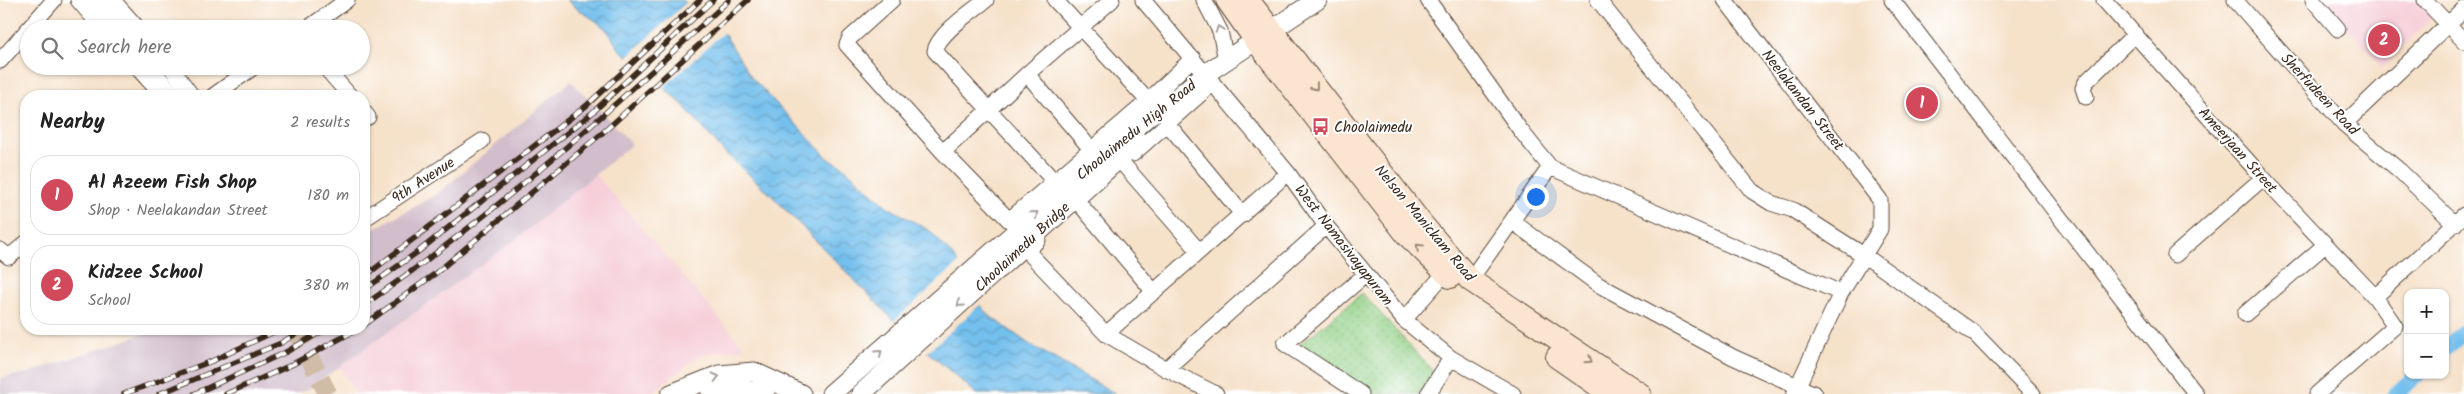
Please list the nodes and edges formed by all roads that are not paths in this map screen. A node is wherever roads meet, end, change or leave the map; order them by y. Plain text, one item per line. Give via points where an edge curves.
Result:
1 (54, 0) edge
2 (78, 0) edge
3 (90, 0) edge
4 (110, 0) edge
5 (121, 0) edge
6 (347, 0) edge
7 (892, 0) edge
8 (986, 0) edge
9 (1055, 0) edge
10 (1112, 0) edge
11 (1143, 0) edge
12 (1204, 0) edge
13 (1227, 0) edge
14 (1317, 0) edge
15 (1428, 0) edge
16 (1598, 0) edge
17 (1725, 0) edge
18 (1892, 0) edge
19 (2104, 0) edge
20 (2235, 0) edge
21 (2313, 0) edge
22 (2425, 0) edge
23 (1250, 1) edge
24 (2464, 9) edge
25 (36, 20) edge
26 (95, 20) edge
27 (107, 20) edge
28 (128, 20) edge
29 (136, 20) edge
30 (319, 20) edge
31 (2448, 25) junction
32 (1081, 27) junction
33 (2338, 29) dead end
34 (2135, 34) junction
35 (1264, 36) junction
36 (20, 38) edge
37 (2464, 41) edge
38 (1193, 58) junction
39 (1226, 60) junction
40 (0, 61) edge
41 (1027, 74) junction
42 (144, 75) edge
43 (154, 75) edge
44 (169, 75) edge
45 (177, 75) edge
46 (242, 75) edge
47 (332, 75) edge
48 (1209, 78) junction
49 (158, 90) edge
50 (167, 90) edge
51 (180, 90) edge
52 (188, 90) edge
53 (221, 90) edge
54 (345, 90) edge
55 (2086, 97) dead end
56 (1148, 101) junction
57 (989, 110) junction
58 (1167, 123) junction
59 (2344, 124) junction
60 (482, 141) dead end
61 (1090, 148) junction
62 (944, 152) junction
63 (1123, 164) junction
64 (1550, 167) junction
65 (1288, 173) junction
66 (2263, 178) junction
67 (1054, 181) junction
68 (1078, 202) junction
69 (370, 215) edge
70 (1243, 215) junction
71 (2459, 220) edge
72 (1513, 222) junction
73 (1326, 226) junction
74 (2325, 244) junction
75 (20, 248) edge
76 (0, 250) edge
77 (1199, 251) junction
78 (1004, 253) junction
79 (2175, 255) dead end
80 (1864, 256) junction
81 (1445, 273) junction
82 (1365, 276) junction
83 (1470, 280) junction
84 (1154, 292) junction
85 (1842, 293) junction
86 (2375, 297) junction
87 (2245, 314) dead end
88 (1404, 320) junction
89 (1106, 334) junction
90 (1451, 358) junction
91 (1166, 369) junction
92 (1795, 389) edge
93 (837, 390) edge
94 (1508, 392) edge
95 (671, 394) edge
96 (711, 394) edge
97 (765, 394) edge
98 (801, 394) edge
99 (861, 394) edge
100 (1216, 394) edge
101 (1361, 394) edge
102 (1428, 394) edge
103 (1610, 394) edge
104 (1640, 394) edge
105 (1815, 394) edge
106 (2033, 394) edge
107 (2196, 394) edge
108 (2317, 394) edge

1 - 25 street
2 - 26 street
3 - 27 street
4 - 28 street
5 - 29 street
6 - 30 street
7 - 62 street via 850,38 847,45
8 - 57 street via 936,44 935,51
9 - 32 street
10 - 32 street
11 - 38 street, West Namasivayapuram
39 -> 12 street via 1220,31
13 - 35 main road
14 - 35 street, Choolaimedu High Road
15 - 64 street
16 - 80 street via 1752,191 1771,203 1793,210
17 - 80 street, Neelakandan Street via 1880,200 1880,229
18 - 107 street
19 - 34 street, Ameerjaan Street
20 - 59 street, Sherfudeen Road
21 - 33 street
22 - 31 street
23 - 35 main road
24 - 31 street
31 - 37 street
31 - 59 street
32 - 41 street
32 - 56 street
34 - 55 street via 2086,82 2083,88
34 - 66 street, Ameerjaan Street
35 - 39 street, Choolaimedu High Road
81 -> 35 main road, Nelson Manickam Road via 1407,235
35 -> 83 main road, Nelson Manickam Road
36 - 40 street
38 - 48 street, West Namasivayapuram
38 - 56 street
39 - 48 street, Choolaimedu High Road
41 - 57 street
41 - 61 street
42 - 49 street
43 - 50 street
44 - 51 street
45 - 52 street
46 - 53 street
47 - 54 street
48 - 58 street
48 - 65 street, West Namasivayapuram
48 - 78 street, Choolaimedu High Road via 1148,116
56 - 61 street
57 - 62 street
57 - 67 street
58 - 63 street
58 - 70 street
59 - 71 street, Sherfudeen Road
60 - 69 street, 9th Avenue
61 - 67 street
62 - 67 street via 1009,220
63 - 68 street
63 - 77 street
64 - 72 street
64 - 85 street
65 - 70 street
65 - 73 street, West Namasivayapuram
66 - 74 street, Ameerjaan Street
66 - 79 street
68 - 84 street
68 - 89 street via 1026,251
70 - 77 street
71 - 86 street
72 - 83 street
72 - 92 street via 1600,285
73 - 82 street, West Namasivayapuram
73 - 91 street
74 - 86 street, Ameerjaan Street
74 - 87 street
75 - 76 street via 8,257
77 - 84 street
93 -> 78 street, Choolaimedu Bridge
78 -> 99 street, Choolaimedu Bridge
80 - 85 street
80 - 106 street via 1974,332
81 - 88 street
81 - 103 main road, Nelson Manickam Road via 1462,289
82 - 88 street, West Namasivayapuram
82 - 101 street via 1285,344
83 -> 104 main road, Nelson Manickam Road
84 - 89 street
85 - 92 street
86 - 108 street, Ameerjaan Street via 2395,326
88 - 90 street, West Namasivayapuram
89 - 91 street
90 - 94 street, West Namasivayapuram
90 - 102 street
91 - 100 street
92 - 105 street
95 -> 98 street via 719,375 754,372
96 - 97 street via 734,388

